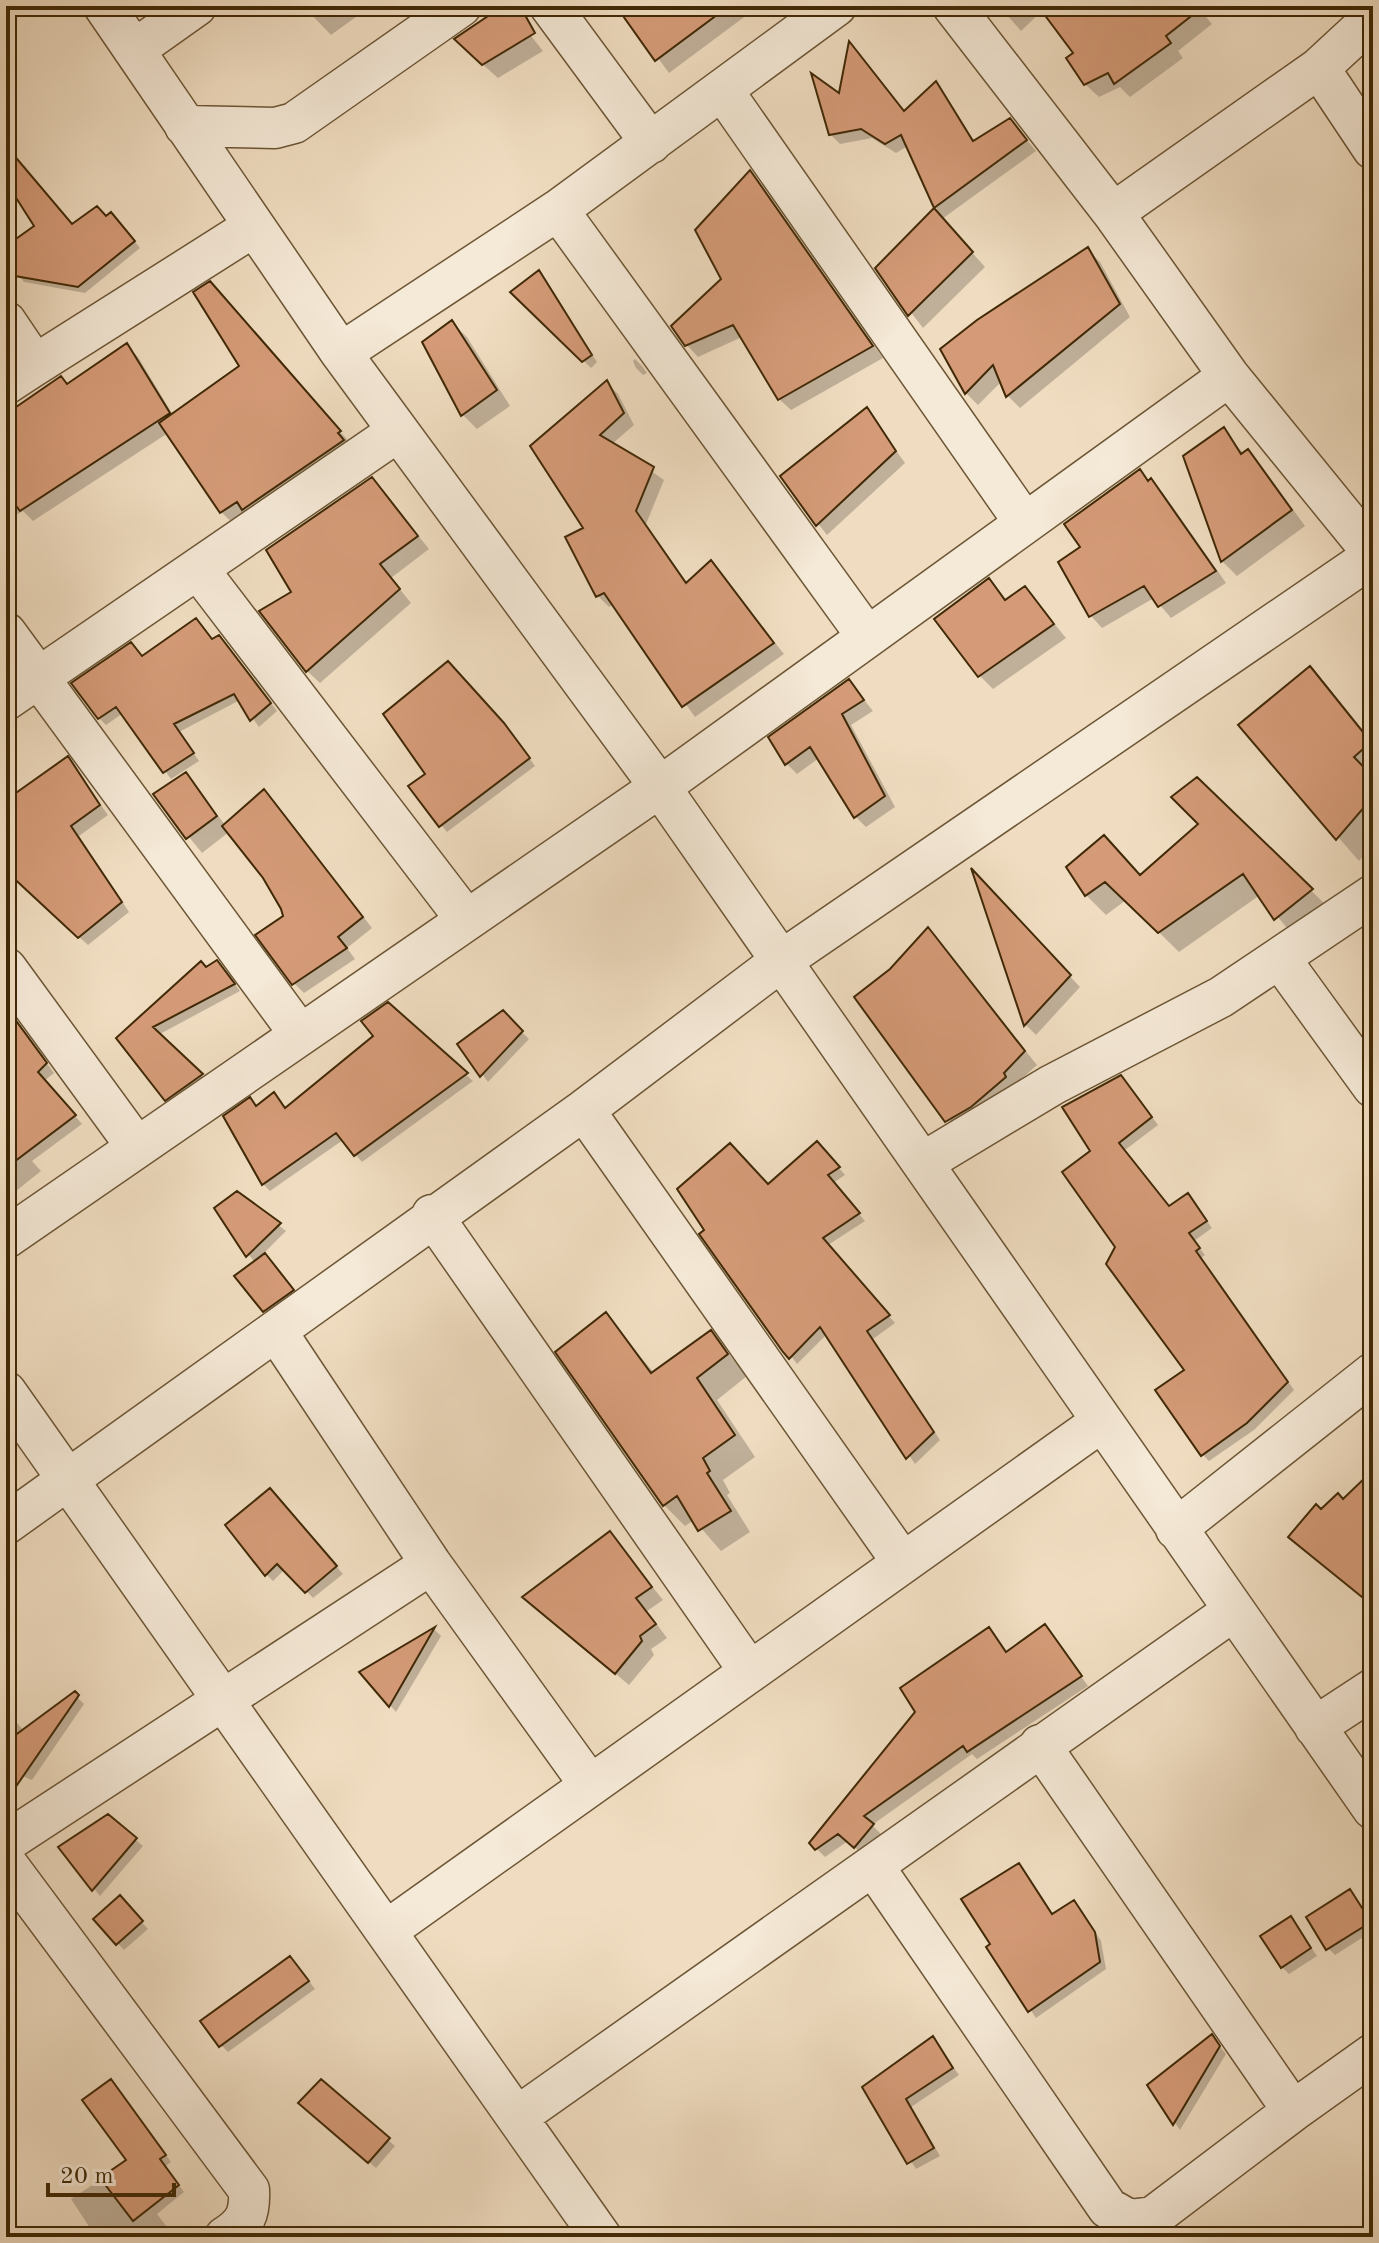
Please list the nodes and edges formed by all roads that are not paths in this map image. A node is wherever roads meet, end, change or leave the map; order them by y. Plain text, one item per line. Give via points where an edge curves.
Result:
1 (104, 6) edge
2 (196, 6) edge
3 (461, 6) edge
4 (550, 6) edge
5 (836, 6) edge
6 (953, 6) edge
7 (1373, 18) edge
8 (134, 50) junction
9 (1319, 68) junction
10 (723, 91) junction
11 (185, 126) junction
12 (651, 143) junction
13 (1373, 149) edge
14 (558, 210) junction
15 (1113, 213) junction
16 (253, 227) junction
17 (6, 322) edge
18 (341, 353) junction
19 (21, 374) edge
20 (1229, 376) junction
21 (397, 432) junction
22 (1024, 522) junction
23 (1373, 554) edge
24 (198, 569) junction
25 (6, 633) edge
26 (866, 635) junction
27 (21, 688) edge
28 (660, 787) junction
29 (1373, 895) edge
30 (465, 918) junction
31 (1281, 960) junction
32 (781, 961) junction
33 (6, 968) edge
34 (299, 1033) junction
35 (1373, 1087) edge
36 (584, 1110) junction
37 (136, 1146) junction
38 (924, 1162) junction
39 (432, 1215) junction
40 (6, 1238) edge
41 (276, 1331) junction
42 (1373, 1373) edge
43 (6, 1392) edge
44 (1101, 1422) junction
45 (70, 1480) junction
46 (6, 1524) edge
47 (1176, 1529) junction
48 (903, 1563) junction
49 (431, 1564) junction
50 (1233, 1611) junction
51 (750, 1672) junction
52 (1373, 1689) edge
53 (225, 1699) junction
54 (1315, 1727) junction
55 (1040, 1745) junction
56 (590, 1785) junction
57 (1373, 1809) edge
58 (6, 1842) edge
59 (6, 1863) edge
60 (874, 1867) junction
61 (386, 1931) junction
62 (1373, 2054) edge
63 (1293, 2111) junction
64 (517, 2117) junction
65 (225, 2237) edge
66 (601, 2237) edge

1 - 8 street
2 - 8 street
3 - 11 street via 294,123 275,128
4 - 12 street
5 - 10 street
6 - 15 street
7 - 9 street
8 - 11 street
9 - 13 street
9 - 15 street
10 - 12 street
10 - 22 street
11 - 16 street
12 - 14 street
14 - 18 street
14 - 26 street
15 - 20 street
16 - 18 street
16 - 19 street
17 - 19 street
18 - 21 street
20 - 22 street
20 - 23 street
21 - 24 street
21 - 28 street
22 - 26 street
23 - 32 street
24 - 27 street
24 - 30 street
25 - 27 street
26 - 28 street
27 - 34 street
28 - 30 street
28 - 32 street
29 - 31 street
30 - 34 street
31 - 35 street
31 - 38 street
32 - 36 street
32 - 38 street
33 - 37 street
34 - 37 street
36 - 39 street
36 - 48 street
37 - 40 street
38 - 44 street
39 - 41 street
39 - 51 street
41 - 45 street
41 - 49 street
42 - 47 street
43 - 45 street
44 - 47 street
44 - 48 street
45 - 46 street
45 - 53 street
47 - 50 street
48 - 51 street
49 - 53 street
49 - 56 street
50 - 54 street
50 - 55 street
51 - 56 street
52 - 54 street
53 - 58 street
53 - 61 street
54 - 57 street
55 - 60 street
55 - 63 street
56 - 61 street
59 - 65 street via 249,2190 250,2212
60 - 63 street via 1108,2208 1129,2220 1153,2217
60 - 64 street
61 - 64 street
62 - 63 street
64 - 66 street

